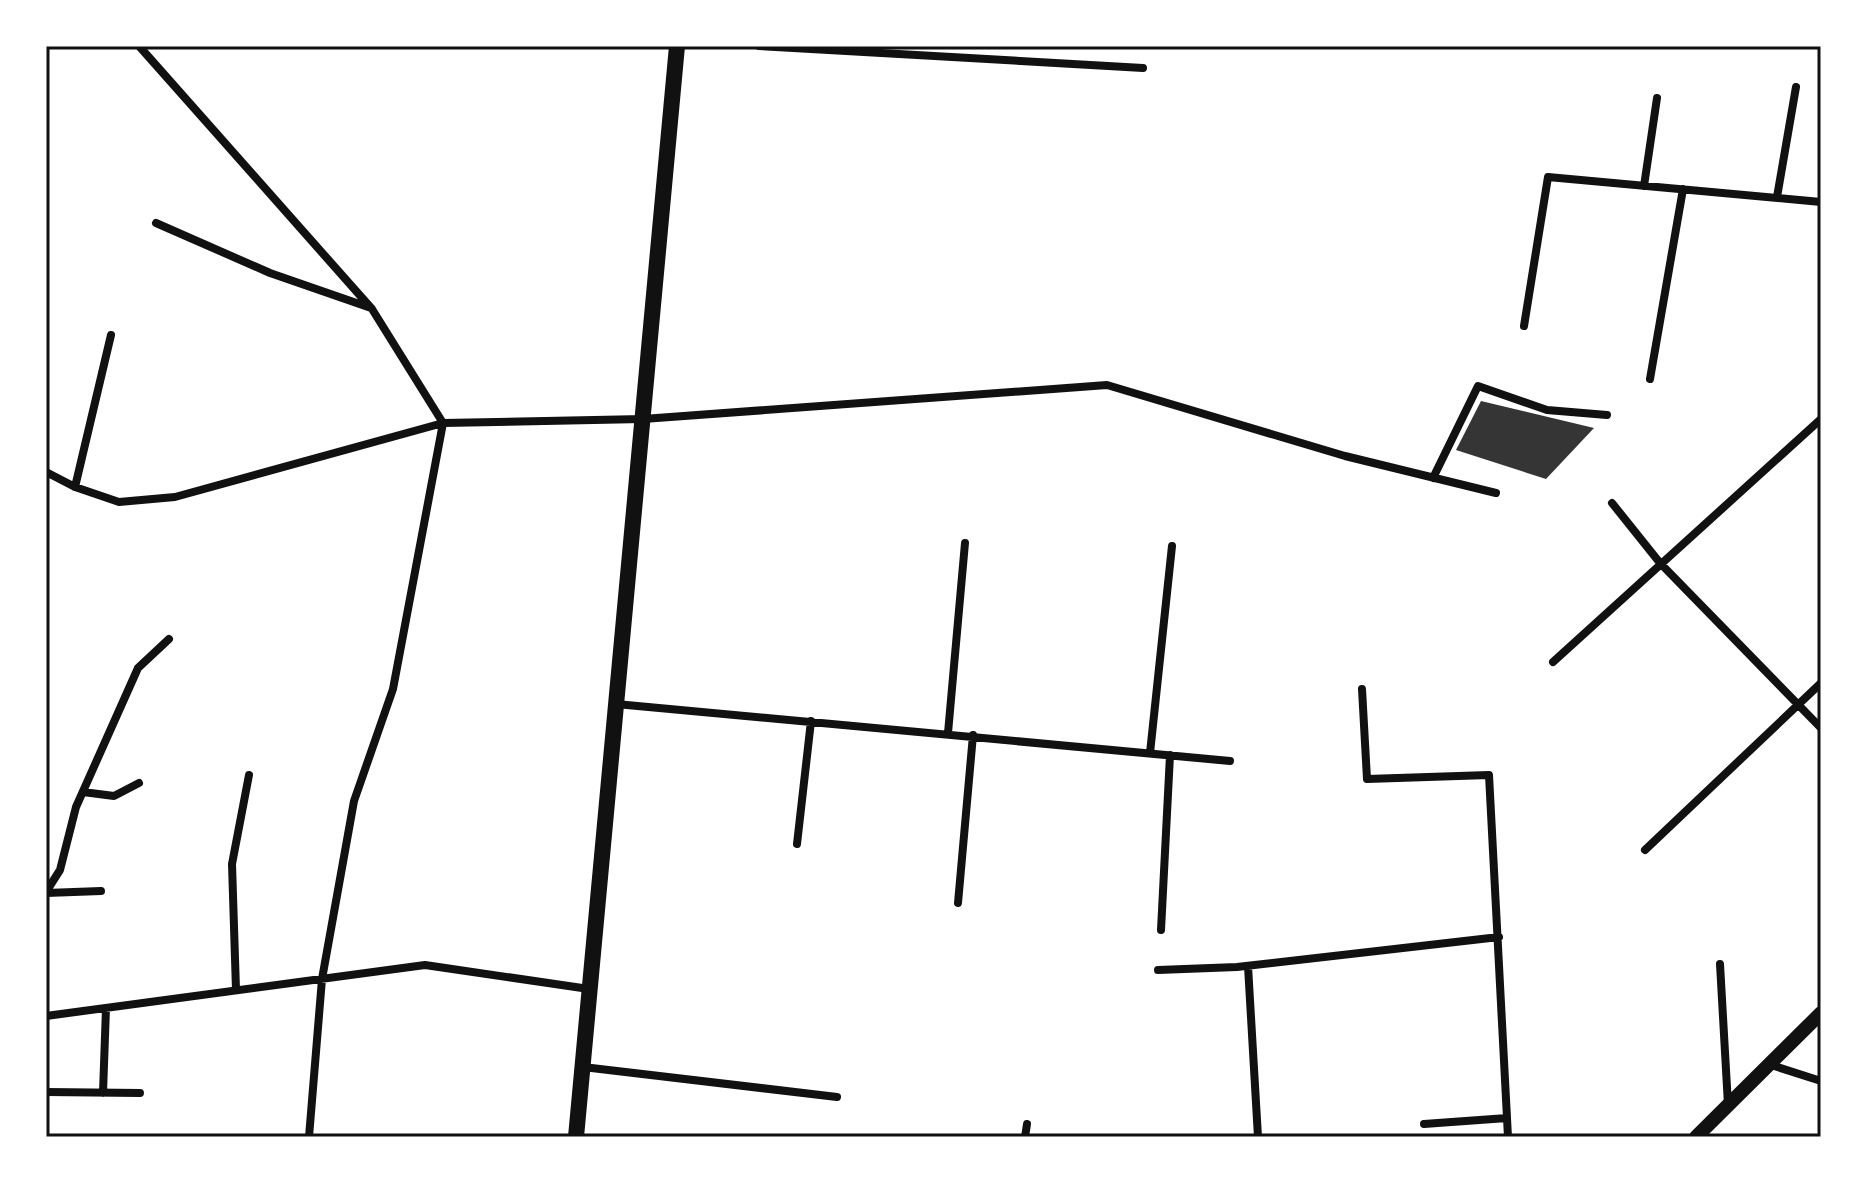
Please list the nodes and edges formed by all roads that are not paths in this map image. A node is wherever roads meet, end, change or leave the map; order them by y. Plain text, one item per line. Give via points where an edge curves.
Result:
1 (139, 46) edge
2 (677, 46) edge
3 (759, 46) edge
4 (1143, 68) dead end
5 (1796, 87) dead end
6 (1657, 98) dead end
7 (1644, 186) junction
8 (1683, 189) junction
9 (1777, 197) junction
10 (1821, 202) edge
11 (156, 223) dead end
12 (372, 309) junction
13 (1524, 326) dead end
14 (111, 335) dead end
15 (1650, 379) dead end
16 (1607, 415) dead end
17 (643, 419) junction
18 (1821, 419) edge
19 (443, 423) junction
20 (46, 472) edge
21 (1433, 478) junction
22 (75, 487) junction
23 (1496, 493) dead end
24 (1612, 503) dead end
25 (965, 543) dead end
26 (1172, 546) dead end
27 (1660, 562) junction
28 (169, 639) dead end
29 (1553, 662) dead end
30 (1821, 683) edge
31 (1362, 689) dead end
32 (616, 704) junction
33 (1798, 704) junction
34 (811, 721) junction
35 (1821, 728) edge
36 (948, 733) junction
37 (973, 735) junction
38 (1150, 753) junction
39 (1170, 755) junction
40 (1230, 761) dead end
41 (249, 775) dead end
42 (139, 783) dead end
43 (83, 792) junction
44 (797, 844) dead end
45 (1645, 850) dead end
46 (101, 891) dead end
47 (46, 892) edge
48 (958, 903) dead end
49 (1161, 930) dead end
50 (1499, 937) junction
51 (1720, 964) dead end
52 (1248, 966) junction
53 (1158, 970) dead end
54 (322, 979) junction
55 (589, 989) junction
56 (236, 990) junction
57 (106, 1008) junction
58 (1821, 1013) edge
59 (46, 1016) edge
60 (1768, 1064) junction
61 (583, 1067) junction
62 (1821, 1081) edge
63 (46, 1092) edge
64 (103, 1093) junction
65 (140, 1093) dead end
66 (837, 1097) dead end
67 (1728, 1105) junction
68 (1507, 1118) junction
69 (1027, 1124) dead end
70 (1424, 1124) dead end
71 (309, 1137) edge
72 (576, 1137) edge
73 (1025, 1137) edge
74 (1258, 1137) edge
75 (1508, 1137) edge
76 (1696, 1137) edge

1 - 12 street
2 - 17 main road
3 - 4 street
5 - 9 street
6 - 7 street
7 - 8 street
7 - 13 street via 1548,177
8 - 9 street
8 - 15 street
9 - 10 street
11 - 12 street via 270,273
12 - 19 street
14 - 22 street
16 - 21 street via 1547,410 1478,386
17 - 19 street
17 - 21 street via 1107,385
17 - 32 main road
18 - 27 street
19 - 22 street via 175,497 119,502
19 - 54 street via 393,689 354,801
20 - 22 street
21 - 23 street
24 - 27 street
25 - 36 street
26 - 38 street
27 - 29 street
27 - 33 street
28 - 43 street via 138,668
30 - 33 street
31 - 50 street via 1367,779 1489,775
32 - 34 street
32 - 55 main road
33 - 35 street
33 - 45 street
34 - 36 street
34 - 44 street
36 - 37 street
37 - 38 street
37 - 48 street
38 - 39 street
39 - 40 street
39 - 49 street
41 - 56 street via 232,864
42 - 43 street via 114,796
43 - 47 street via 60,870
46 - 47 street
50 - 52 street
50 - 68 street
51 - 67 street
52 - 53 street
52 - 74 street
54 - 55 street via 425,965
54 - 56 street
54 - 71 street
55 - 61 main road
56 - 57 street
57 - 59 street
57 - 64 street
58 - 60 street
60 - 62 street
60 - 67 street
61 - 66 street
61 - 72 main road
63 - 64 street
64 - 65 street
67 - 76 street
68 - 70 street
68 - 75 street
69 - 73 street

